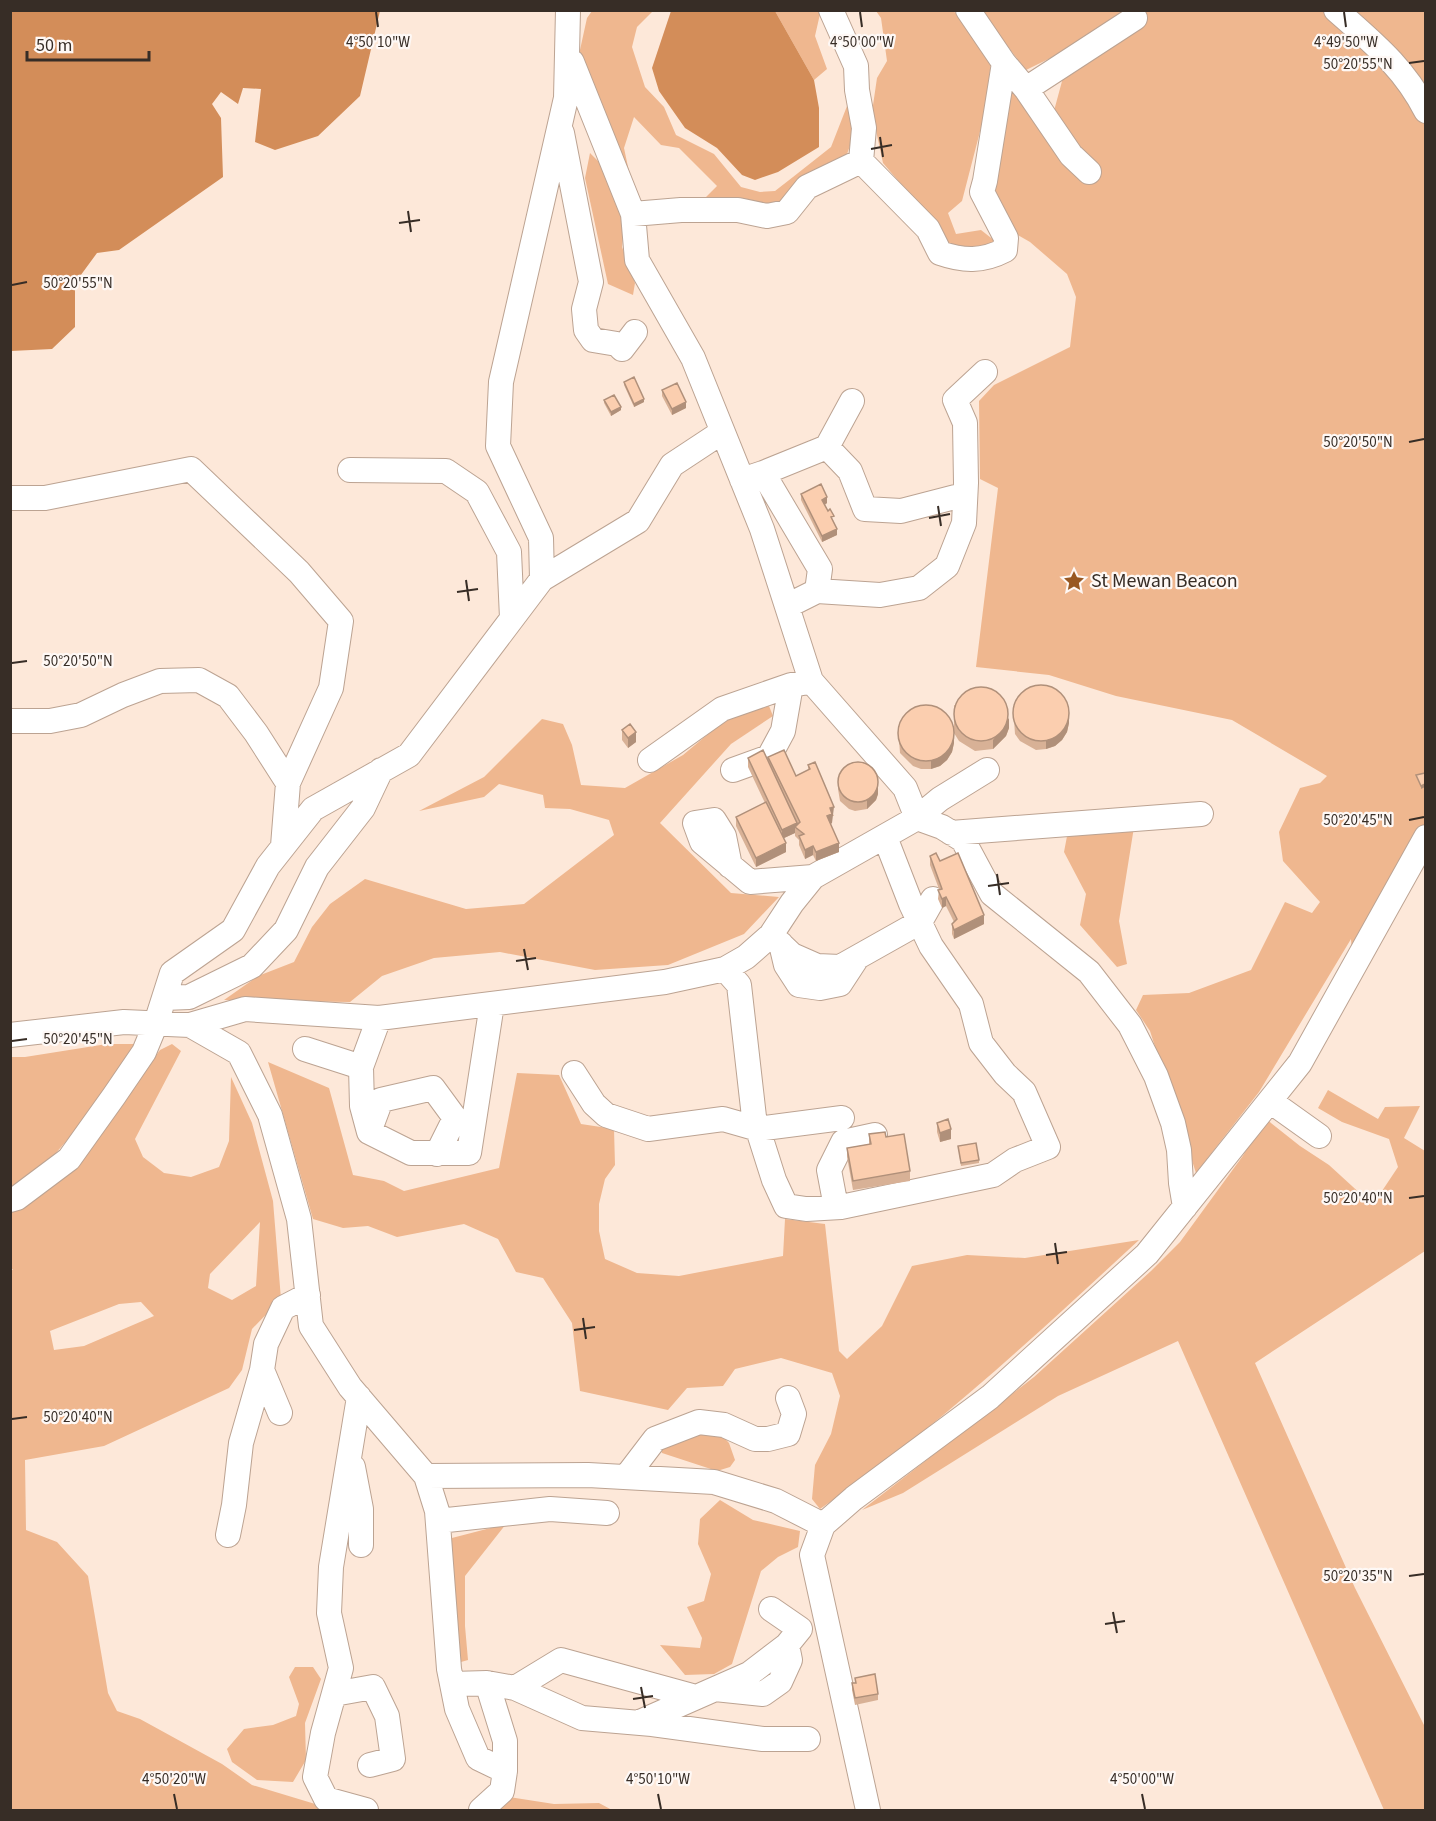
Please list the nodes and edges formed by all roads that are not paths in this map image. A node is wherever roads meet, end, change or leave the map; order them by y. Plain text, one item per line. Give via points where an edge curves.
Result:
1 (568, 10) edge
2 (831, 10) edge
3 (968, 10) edge
4 (1336, 10) edge
5 (1135, 18) dead end
6 (567, 51) junction
7 (1004, 63) junction
8 (1026, 89) junction
9 (1425, 111) edge
10 (560, 125) junction
11 (861, 161) junction
12 (1089, 171) dead end
13 (633, 214) junction
14 (635, 332) dead end
15 (985, 372) dead end
16 (852, 401) dead end
17 (722, 432) junction
18 (827, 447) junction
19 (350, 470) dead end
20 (753, 477) junction
21 (10, 498) edge
22 (966, 499) junction
23 (542, 579) junction
24 (817, 591) junction
25 (787, 606) junction
26 (512, 618) junction
27 (801, 683) junction
28 (10, 721) edge
29 (650, 760) dead end
30 (733, 770) dead end
31 (987, 770) dead end
32 (381, 771) junction
33 (288, 783) junction
34 (1202, 813) dead end
35 (917, 818) junction
36 (951, 833) junction
37 (885, 837) junction
38 (1425, 837) edge
39 (283, 846) junction
40 (730, 866) dead end
41 (813, 877) junction
42 (933, 899) dead end
43 (920, 922) junction
44 (776, 939) junction
45 (725, 969) junction
46 (164, 998) junction
47 (492, 1004) junction
48 (380, 1018) junction
49 (156, 1023) junction
50 (190, 1025) junction
51 (10, 1035) edge
52 (305, 1049) dead end
53 (361, 1067) junction
54 (574, 1073) dead end
55 (1270, 1101) junction
56 (842, 1118) dead end
57 (758, 1129) junction
58 (369, 1132) junction
59 (875, 1135) edge
60 (1319, 1136) dead end
61 (437, 1154) junction
62 (10, 1200) edge
63 (836, 1207) junction
64 (1185, 1207) junction
65 (308, 1295) junction
66 (262, 1370) junction
67 (359, 1397) junction
68 (788, 1398) dead end
69 (280, 1413) dead end
70 (350, 1453) junction
71 (426, 1476) junction
72 (626, 1477) junction
73 (607, 1513) dead end
74 (438, 1521) junction
75 (823, 1525) junction
76 (228, 1535) dead end
77 (361, 1545) dead end
78 (771, 1609) dead end
79 (487, 1683) junction
80 (452, 1684) junction
81 (515, 1688) junction
82 (705, 1693) junction
83 (334, 1694) junction
84 (637, 1723) junction
85 (808, 1739) dead end
86 (370, 1765) dead end
87 (505, 1771) junction
88 (366, 1810) edge
89 (481, 1810) edge
90 (868, 1810) edge

1 - 6 street
2 - 11 street via 856,66 864,128
3 - 7 street
4 - 9 street via 1386,54 1415,89
5 - 8 street
6 - 10 street via 566,98
6 - 13 street
7 - 8 street
7 - 11 street via 982,192 1006,238 1005,250 980,260 940,253 928,229
8 - 12 street via 1071,155
10 - 14 street via 591,282 584,309 586,330 593,340 617,344 622,349
10 - 23 street via 501,382 498,446 541,538
11 - 13 street via 807,187 787,212 766,216 738,210
13 - 17 street via 637,260 693,358
15 - 22 street via 955,400 964,423
16 - 18 street
17 - 20 street
17 - 23 street via 672,465 638,520
18 - 20 street
18 - 22 street via 850,471 865,509 901,511 955,497
19 - 26 street via 446,471 477,492 509,552
20 - 24 street via 820,569
20 - 25 street via 765,574
21 - 33 street via 45,498 191,469 299,572 341,621 332,688
22 - 24 street via 964,523 947,566 919,588 880,595
23 - 26 street
24 - 25 street
25 - 27 street
26 - 32 street via 409,755
27 - 29 street via 722,710
27 - 30 street via 769,757
27 - 35 street via 905,788
28 - 33 street via 50,721 81,715 160,681 199,680 228,696
31 - 35 street
32 - 39 street via 313,809
32 - 46 street via 363,808 317,867 286,930 259,959 189,997
33 - 39 street
34 - 36 street
35 - 36 street
35 - 37 street
36 - 64 street via 963,840 992,894 1089,972 1130,1025 1156,1076 1173,1123
37 - 41 street
37 - 43 street
38 - 55 street via 1300,1063
39 - 46 street via 233,930 172,973
40 - 41 street via 750,882
41 - 44 street via 792,903
42 - 43 street
43 - 44 street via 840,967 817,966 792,955
43 - 63 street via 931,946 971,1004 981,1042 1024,1092 1047,1147 1015,1160 993,1175
44 - 45 street
45 - 47 street
45 - 57 street via 740,985
46 - 49 street
47 - 48 street
47 - 61 street via 469,1153
48 - 50 street via 245,1009
48 - 53 street
49 - 50 street
49 - 51 street via 124,1022
49 - 62 street via 144,1052 69,1159
50 - 65 street via 239,1053 270,1115 299,1220
52 - 53 street
53 - 58 street via 362,1106
54 - 57 street via 606,1115 648,1129 723,1119
55 - 60 street
55 - 64 street
56 - 57 street
57 - 63 street via 786,1206
58 - 61 street via 411,1154
58 - 61 street via 381,1100 433,1088 454,1118
59 - 63 street via 843,1142 829,1170
64 - 75 street via 1147,1254 990,1397
65 - 66 street via 283,1308 266,1344
65 - 67 street via 311,1326
66 - 69 street
66 - 76 street via 241,1443
67 - 70 street
67 - 71 street
68 - 72 street via 794,1414 788,1434 755,1439 724,1425 699,1422 655,1439
70 - 77 street via 361,1509
70 - 83 street via 331,1567 329,1612 341,1668
71 - 72 street
71 - 74 street
72 - 75 street via 714,1482 776,1501
73 - 74 street via 550,1509
74 - 80 street
75 - 90 street via 812,1555
78 - 82 street via 800,1629 787,1646 749,1674
79 - 80 street
79 - 81 street
79 - 87 street via 505,1741
80 - 87 street via 457,1709 478,1758
81 - 82 street via 561,1660
81 - 84 street via 582,1718
82 - 84 street
83 - 86 street via 373,1687 387,1716 393,1759
83 - 88 street via 315,1777 326,1799
84 - 85 street via 763,1739
87 - 89 street via 502,1791

